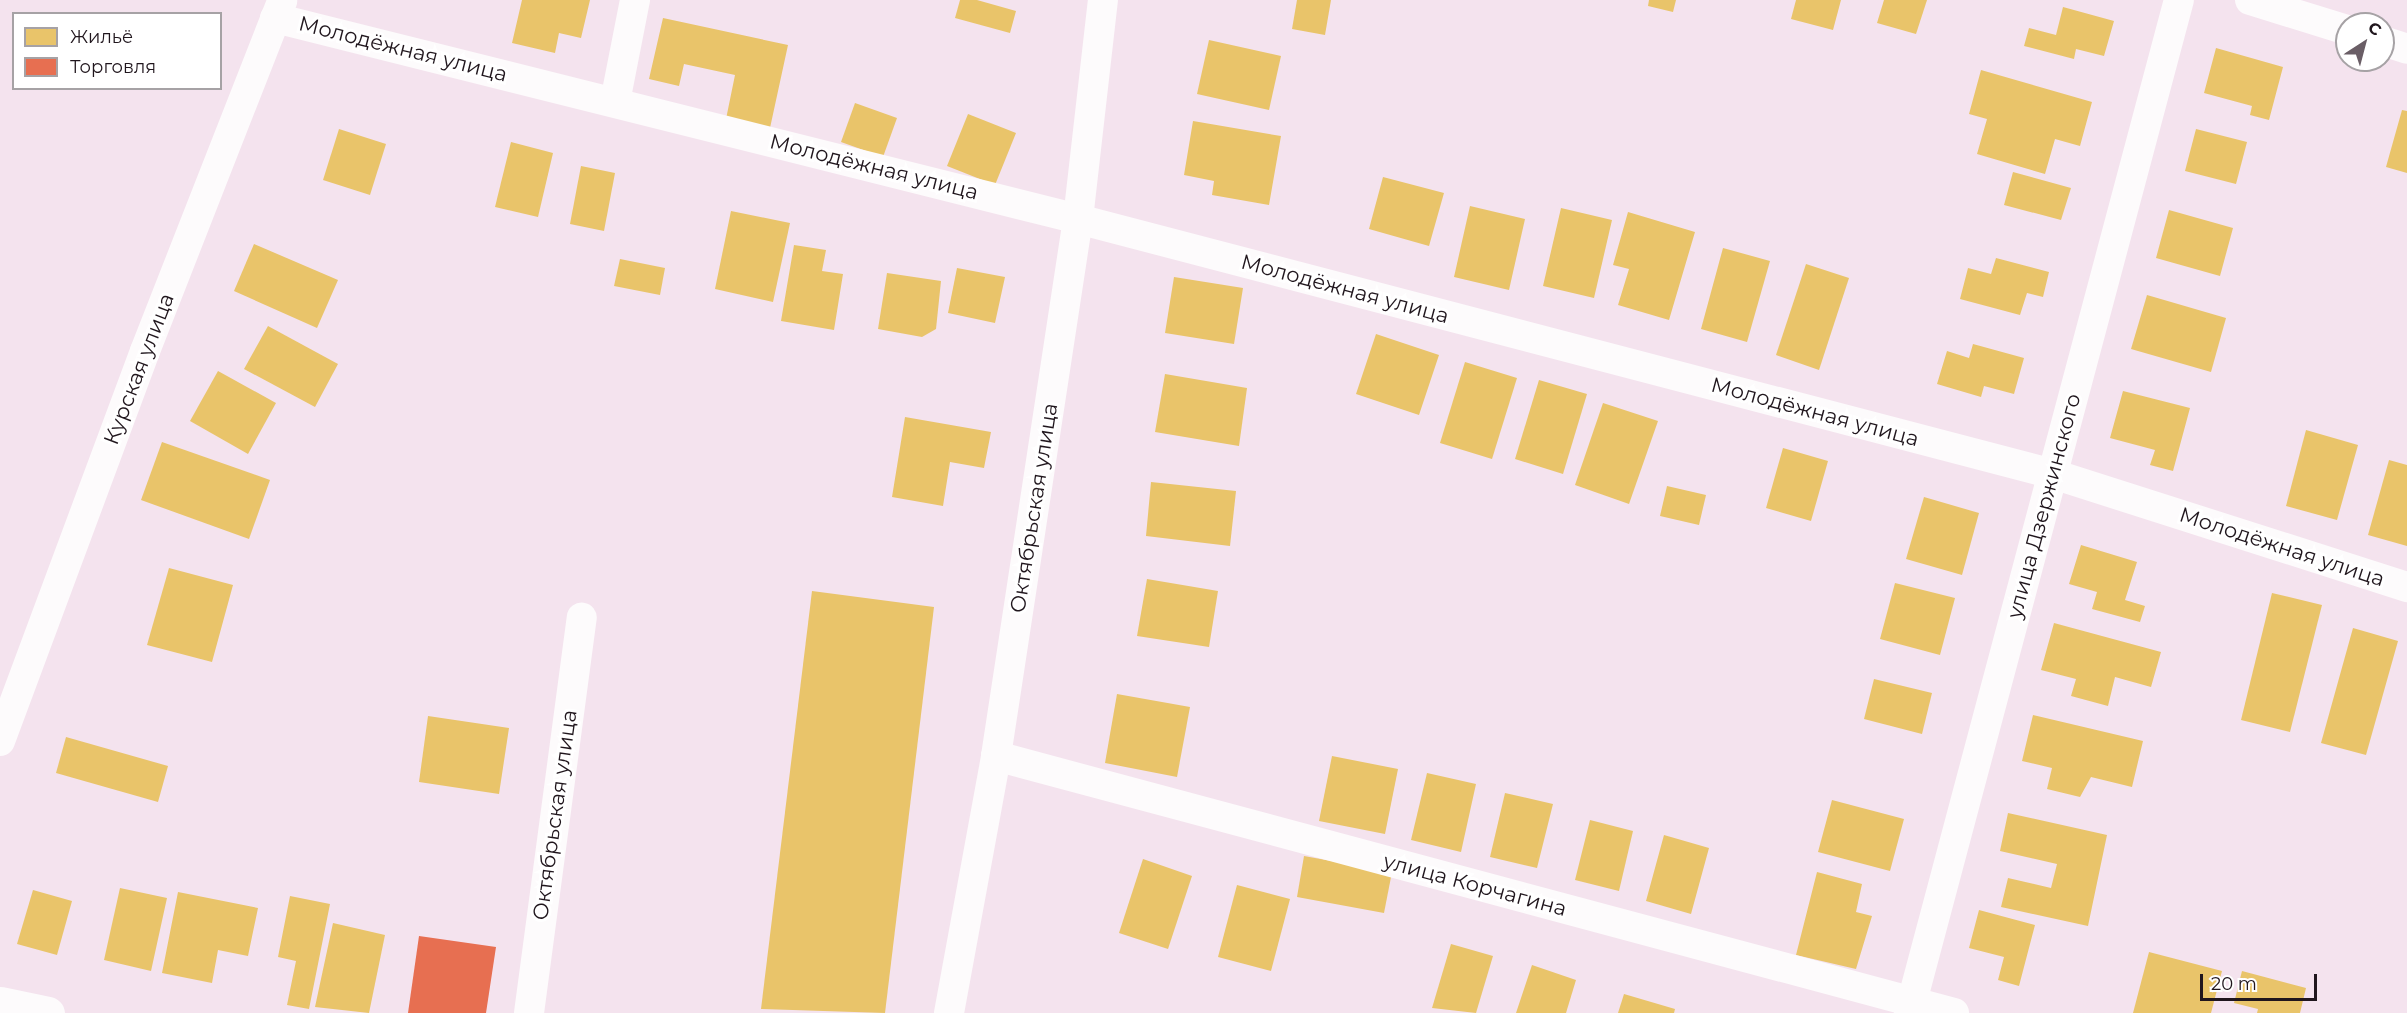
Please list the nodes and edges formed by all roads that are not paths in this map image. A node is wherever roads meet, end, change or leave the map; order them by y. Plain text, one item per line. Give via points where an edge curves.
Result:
1 (635, 0) edge
2 (1103, 0) edge
3 (2179, 0) edge
4 (2250, 0) edge
5 (279, 9) edge
6 (2335, 26) edge
7 (615, 102) junction
8 (1078, 219) junction
9 (2053, 474) junction
10 (2407, 587) edge
11 (582, 618) dead end
12 (0, 741) edge
13 (996, 756) junction
14 (0, 1003) edge
15 (1911, 1007) edge
16 (48, 1013) edge
17 (529, 1013) edge
18 (950, 1013) edge
19 (1954, 1013) edge

1 - 7 street
2 - 8 street, Октябрьская улица
3 - 9 street, улица Дзержинского
4 - 6 street
5 - 7 street, Молодёжная улица
5 - 12 street, Курская улица via 145,351
7 - 8 street, Молодёжная улица
8 - 9 street, Молодёжная улица
8 - 13 street, Октябрьская улица
9 - 10 street, Молодёжная улица
9 - 15 street, улица Дзержинского
11 - 17 street, Октябрьская улица
13 - 15 street, улица Корчагина
13 - 18 street, Октябрьская улица
14 - 16 street
15 - 19 street, улица Корчагина

